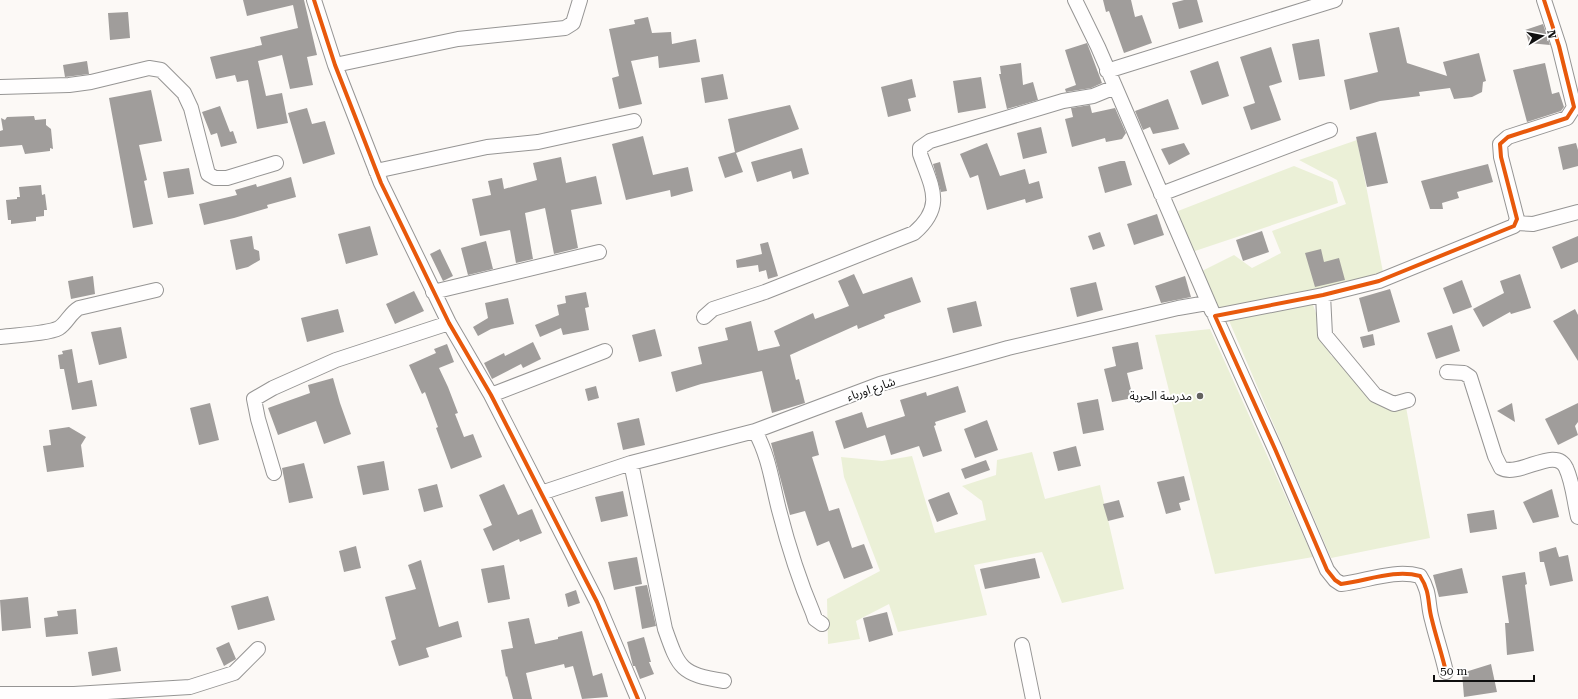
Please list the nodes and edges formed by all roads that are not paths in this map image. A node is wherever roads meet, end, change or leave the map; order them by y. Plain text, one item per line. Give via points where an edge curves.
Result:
1 (314, 0) edge
2 (580, 0) edge
3 (1075, 0) edge
4 (1335, 0) edge
5 (1544, 0) edge
6 (335, 65) junction
7 (1107, 71) junction
8 (0, 87) edge
9 (1115, 87) junction
10 (634, 121) dead end
11 (1330, 130) dead end
12 (276, 163) dead end
13 (376, 171) junction
14 (1161, 194) junction
15 (1578, 212) edge
16 (1516, 223) junction
17 (599, 252) dead end
18 (156, 290) dead end
19 (433, 292) junction
20 (1323, 295) junction
21 (1207, 303) junction
22 (1215, 316) junction
23 (704, 317) dead end
24 (449, 323) junction
25 (0, 337) edge
26 (605, 351) dead end
27 (1447, 372) dead end
28 (491, 394) junction
29 (1408, 400) dead end
30 (755, 431) junction
31 (631, 463) junction
32 (274, 473) dead end
33 (541, 493) junction
34 (1578, 517) edge
35 (822, 624) dead end
36 (1022, 646) dead end
37 (258, 650) dead end
38 (1446, 672) dead end
39 (724, 681) dead end
40 (0, 694) edge
41 (638, 699) edge
42 (1033, 699) edge

1 - 6 street
2 - 6 street via 573,23 565,28 458,39
3 - 7 street
4 - 7 street
5 - 16 street via 1559,46 1574,107 1567,118 1508,136 1500,144
6 - 13 street
7 - 9 street
8 - 12 street via 69,86 150,68 158,69 184,93 191,108 208,174 215,178 227,178
9 - 14 street
9 - 23 street via 1093,96 1063,101 930,141 920,148 920,154 934,198 934,207 931,215 914,233 765,292 713,309
10 - 13 street via 538,142 487,147
11 - 14 street
13 - 19 street
14 - 21 street
15 - 16 street via 1533,224
16 - 20 street via 1512,228 1379,281
17 - 19 street
18 - 25 street via 79,308 55,330
19 - 24 street
20 - 22 street
20 - 29 street via 1326,335 1375,395 1394,404
21 - 22 street
21 - 30 street, شارع اورباء via 1000,350 880,384
22 - 38 street via 1327,570 1341,584 1392,574 1410,573 1420,576 1430,599 1431,619
24 - 28 street
24 - 32 street via 336,360 273,388 254,400
26 - 28 street
27 - 34 street via 1464,373 1470,377 1500,468 1511,470 1553,459 1564,464
28 - 33 street
30 - 31 street, شارع اورباء
30 - 35 street via 763,444 769,463 779,512 792,556 815,619
31 - 33 street, شارع اورباء
31 - 39 street via 665,629 674,653 681,666 688,672
33 - 41 street via 597,602
36 - 42 street
37 - 40 street via 234,673 190,687 74,694

